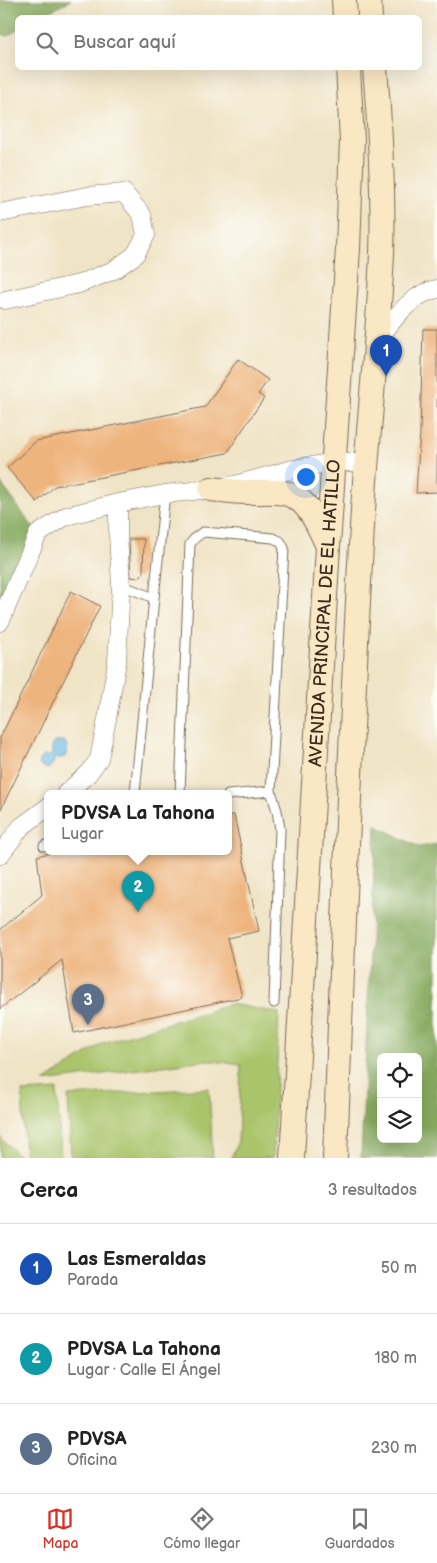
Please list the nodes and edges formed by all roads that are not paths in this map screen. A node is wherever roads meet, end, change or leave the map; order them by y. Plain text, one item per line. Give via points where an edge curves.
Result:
1 (344, 0) edge
2 (369, 0) edge
3 (345, 15) edge
4 (370, 15) edge
5 (348, 70) edge
6 (375, 70) edge
7 (0, 213) edge
8 (437, 289) edge
9 (5, 300) dead end
10 (376, 342) junction
11 (334, 462) junction
12 (366, 462) junction
13 (211, 489) junction
14 (165, 494) junction
15 (118, 503) junction
16 (328, 546) junction
17 (121, 585) junction
18 (154, 598) junction
19 (0, 622) edge
20 (69, 790) edge
21 (135, 790) edge
22 (180, 790) edge
23 (271, 791) junction
24 (232, 795) edge
25 (44, 810) edge
26 (0, 855) edge
27 (274, 1003) dead end
28 (292, 1158) edge
29 (335, 1158) edge

1 - 3 main road
2 - 4 main road
5 - 11 main road, AVENIDA PRINCIPAL DE EL HATILLO via 352,140 349,230
6 - 10 main road, AVENIDA PRINCIPAL DE EL HATILLO via 382,190
7 - 9 street via 87,196 124,194 142,215 146,235 135,255 114,270 78,284
8 - 10 street via 419,297 401,311
10 - 12 main road, AVENIDA PRINCIPAL DE EL HATILLO
11 - 12 street
11 - 13 street
11 - 16 main road, AVENIDA PRINCIPAL DE EL HATILLO
12 - 29 main road, AVENIDA PRINCIPAL DE EL HATILLO via 353,680
13 - 14 street
13 - 16 main road via 273,491 294,496 316,519
14 - 15 street
14 - 18 lane
15 - 17 street
15 - 19 street via 66,516 38,534
16 - 28 main road, AVENIDA PRINCIPAL DE EL HATILLO
17 - 18 lane
17 - 20 street via 118,662 99,759
18 - 21 lane
22 - 23 lane via 190,544 203,532 273,538 284,548
23 - 24 lane
23 - 27 lane via 280,829
25 - 26 street via 21,827

